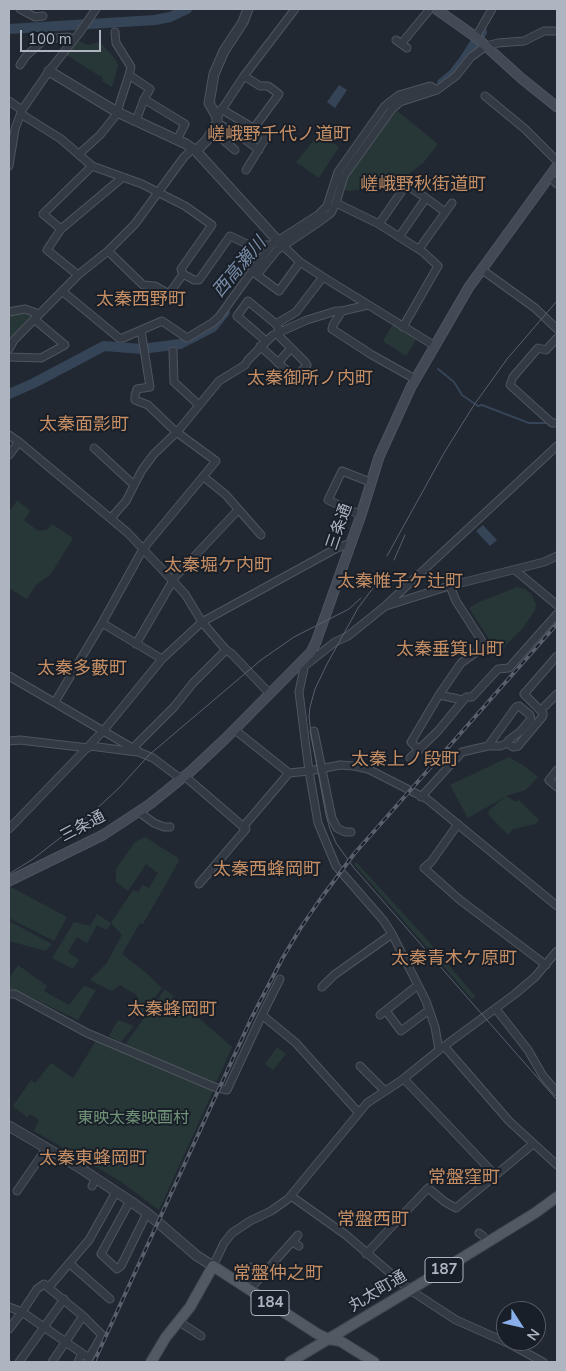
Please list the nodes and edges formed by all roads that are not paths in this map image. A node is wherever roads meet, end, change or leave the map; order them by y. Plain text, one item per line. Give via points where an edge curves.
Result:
1 (20, 9) edge
2 (96, 9) edge
3 (248, 9) edge
4 (295, 9) edge
5 (430, 9) edge
6 (436, 9) edge
7 (492, 9) edge
8 (42, 16) dead end
9 (557, 31) edge
10 (115, 32) dead end
11 (477, 38) junction
12 (74, 39) junction
13 (401, 44) dead end
14 (486, 46) junction
15 (20, 65) dead end
16 (49, 71) junction
17 (129, 76) junction
18 (244, 76) junction
19 (485, 96) dead end
20 (144, 99) junction
21 (9, 101) edge
22 (557, 107) edge
23 (22, 112) junction
24 (117, 112) junction
25 (217, 120) junction
26 (136, 121) junction
27 (254, 128) junction
28 (176, 140) junction
29 (195, 150) junction
30 (235, 150) dead end
31 (259, 150) junction
32 (79, 154) junction
33 (557, 161) edge
34 (9, 166) edge
35 (92, 166) junction
36 (557, 166) edge
37 (246, 170) dead end
38 (123, 177) junction
39 (550, 177) junction
40 (337, 184) junction
41 (557, 184) edge
42 (159, 194) junction
43 (426, 198) junction
44 (452, 202) dead end
45 (336, 203) junction
46 (445, 212) junction
47 (318, 219) junction
48 (379, 224) junction
49 (61, 228) junction
50 (399, 237) junction
51 (277, 245) junction
52 (419, 249) junction
53 (108, 251) junction
54 (300, 262) junction
55 (481, 269) junction
56 (182, 274) junction
57 (78, 276) junction
58 (322, 277) junction
59 (62, 291) junction
60 (368, 305) junction
61 (342, 311) junction
62 (9, 312) edge
63 (37, 317) junction
64 (276, 324) junction
65 (403, 327) junction
66 (557, 329) edge
67 (141, 330) junction
68 (279, 332) junction
69 (557, 338) edge
70 (263, 344) junction
71 (435, 346) junction
72 (9, 348) edge
73 (292, 348) junction
74 (172, 351) dead end
75 (9, 357) edge
76 (278, 363) junction
77 (416, 379) junction
78 (199, 405) junction
79 (555, 423) dead end
80 (178, 432) junction
81 (9, 435) edge
82 (19, 442) junction
83 (557, 446) edge
84 (94, 448) dead end
85 (9, 455) edge
86 (204, 477) junction
87 (370, 482) junction
88 (134, 485) junction
89 (238, 510) junction
90 (361, 515) junction
91 (112, 517) junction
92 (261, 535) dead end
93 (351, 543) junction
94 (143, 549) junction
95 (557, 556) edge
96 (514, 570) junction
97 (172, 581) junction
98 (450, 586) junction
99 (557, 605) edge
100 (384, 607) junction
101 (557, 614) edge
102 (202, 622) junction
103 (102, 623) junction
104 (136, 644) junction
105 (226, 650) junction
106 (557, 656) edge
107 (162, 659) junction
108 (306, 662) junction
109 (9, 676) edge
110 (270, 694) junction
111 (557, 694) edge
112 (439, 695) junction
113 (464, 700) junction
114 (55, 702) junction
115 (545, 706) dead end
116 (104, 730) junction
117 (235, 730) junction
118 (314, 731) dead end
119 (9, 741) edge
120 (507, 743) junction
121 (488, 746) junction
122 (89, 747) junction
123 (133, 748) junction
124 (419, 750) junction
125 (141, 753) junction
126 (410, 758) dead end
127 (322, 768) junction
128 (557, 770) edge
129 (309, 771) junction
130 (289, 773) junction
131 (184, 776) junction
132 (557, 786) edge
133 (422, 797) junction
134 (139, 812) junction
135 (458, 824) junction
136 (243, 826) junction
137 (170, 828) dead end
138 (9, 829) edge
139 (351, 832) dead end
140 (9, 881) edge
141 (199, 884) dead end
142 (557, 906) edge
143 (392, 934) junction
144 (557, 951) edge
145 (546, 966) junction
146 (280, 979) dead end
147 (418, 985) junction
148 (322, 987) dead end
149 (9, 994) edge
150 (496, 1009) junction
151 (429, 1010) junction
152 (262, 1015) junction
153 (442, 1048) junction
154 (360, 1066) dead end
155 (404, 1079) junction
156 (385, 1091) junction
157 (557, 1092) edge
158 (358, 1112) junction
159 (9, 1126) edge
160 (533, 1144) junction
161 (46, 1149) junction
162 (557, 1165) edge
163 (495, 1175) junction
164 (18, 1192) dead end
165 (116, 1192) junction
166 (291, 1196) junction
167 (557, 1197) edge
168 (130, 1201) junction
169 (147, 1213) junction
170 (298, 1235) dead end
171 (366, 1254) junction
172 (69, 1263) junction
173 (212, 1266) junction
174 (251, 1267) dead end
175 (263, 1275) junction
176 (49, 1287) junction
177 (250, 1289) junction
178 (410, 1290) junction
179 (64, 1299) junction
180 (110, 1300) dead end
181 (9, 1307) edge
182 (22, 1312) junction
183 (83, 1316) junction
184 (178, 1321) junction
185 (45, 1327) junction
186 (9, 1329) edge
187 (201, 1336) dead end
188 (328, 1339) junction
189 (67, 1342) junction
190 (82, 1353) junction
191 (19, 1362) edge
192 (52, 1362) edge
193 (78, 1362) edge
194 (151, 1362) edge
195 (290, 1362) edge
196 (374, 1362) edge
197 (543, 1362) edge

1 - 8 street via 35,17
2 - 12 street
3 - 25 street via 214,74 209,103
4 - 18 street
5 - 13 street
6 - 11 main road
7 - 11 street
9 - 14 street via 544,31 524,41
10 - 17 street via 116,43 131,67
11 - 14 main road
12 - 15 street via 45,39
12 - 16 street
14 - 22 main road
14 - 40 street via 471,57 456,76 434,88 399,95 384,107 372,130 338,172
16 - 23 street
16 - 24 street
17 - 20 street via 150,89
17 - 24 street
18 - 25 street
18 - 27 street via 279,94
19 - 33 street
20 - 26 street
20 - 28 street via 185,124
21 - 23 street
23 - 32 street
23 - 34 street via 15,130
24 - 26 street
24 - 32 street via 100,135
25 - 27 street
25 - 29 street
25 - 30 street
25 - 31 street
26 - 28 street
27 - 31 street via 267,136
28 - 29 street
29 - 42 street via 184,157
29 - 51 street
31 - 37 street
32 - 35 street
35 - 38 street
35 - 49 street via 43,214
36 - 39 main road, 三条通
38 - 42 street
38 - 49 street
39 - 41 street
39 - 55 main road, 三条通
40 - 45 street
40 - 47 street
42 - 53 street via 136,224
42 - 56 street via 185,206 212,225 181,269
43 - 46 street
43 - 48 street via 406,184
43 - 50 street
44 - 46 street
45 - 47 street via 331,213
45 - 48 street
46 - 52 street
47 - 51 street
48 - 50 street
49 - 57 street via 47,250
50 - 52 street
51 - 54 street
51 - 54 street via 257,275 278,291
51 - 56 street via 249,245 230,236 199,280
51 - 67 street via 212,323 187,338 162,321
52 - 65 street via 438,266
53 - 56 street via 143,285 155,286 169,294
53 - 57 street
54 - 58 street
55 - 66 street via 535,308
55 - 71 main road, 三条通
57 - 59 street
58 - 60 street
58 - 64 street via 296,312
59 - 63 street
59 - 67 street via 119,338
60 - 61 street
60 - 65 street
61 - 68 street via 307,320
61 - 77 street via 332,329
62 - 63 street via 25,309
63 - 72 street
63 - 75 street via 65,345 41,358
64 - 68 street
64 - 70 street via 248,301 237,316
65 - 71 street
67 - 80 street via 150,386 137,389 135,400 148,405
68 - 70 street
68 - 73 street
69 - 79 street via 546,350 538,348 510,385
70 - 76 street
70 - 78 street via 245,365 219,381
71 - 77 main road, 三条通
73 - 76 street
73 - 76 street via 307,365 295,378
74 - 78 street via 174,382
77 - 87 main road, 三条通
78 - 80 street
80 - 86 street via 216,461
80 - 88 street via 154,454
81 - 82 street
82 - 85 street
82 - 91 street
83 - 100 street
84 - 88 street
86 - 89 street
86 - 94 street
87 - 90 main road, 三条通
87 - 90 street via 342,471 328,500
88 - 91 street
89 - 92 street
89 - 97 street
90 - 93 main road, 三条通
91 - 94 street
93 - 102 street
93 - 108 main road, 三条通
94 - 97 street
94 - 103 street
95 - 96 street
96 - 98 street
96 - 99 street
97 - 102 street via 190,601
97 - 104 street
98 - 100 street
98 - 112 street via 456,602 485,646 461,663
100 - 108 street via 348,636
101 - 113 street via 510,668 498,669 472,697
102 - 105 street
102 - 107 street
103 - 104 street
103 - 114 street
104 - 107 street
105 - 110 street
105 - 123 street
106 - 120 street via 524,694 543,716 518,746
107 - 116 street
108 - 110 main road, 三条通
108 - 129 street via 299,692
109 - 114 street
110 - 117 main road, 三条通
111 - 115 street
112 - 113 street
112 - 124 street via 411,742
113 - 124 street
114 - 116 street
116 - 122 street
116 - 123 street
117 - 130 street
117 - 131 main road, 三条通
118 - 127 street
119 - 122 street
120 - 121 street
120 - 121 street via 531,719 519,706
121 - 133 street via 462,752
122 - 125 street
122 - 138 street
123 - 125 street
124 - 126 street
125 - 131 street via 177,776
127 - 129 street
127 - 133 street via 340,765 368,769
127 - 139 street via 332,818 337,828
128 - 132 street via 549,780
129 - 130 street
129 - 143 street via 318,823 336,866
130 - 136 street
131 - 134 main road, 三条通
131 - 136 street
133 - 135 street
134 - 137 street via 154,824
134 - 140 main road, 三条通 via 103,835
135 - 142 street
135 - 145 street via 424,868
136 - 141 street via 246,829
143 - 147 street
143 - 148 street
144 - 145 street
145 - 150 street
146 - 152 street
147 - 151 street
147 - 151 street via 383,1013 401,1032
149 - 152 street via 15,994 87,1032 214,1087 228,1090
150 - 153 street
150 - 157 street
151 - 153 street
152 - 158 street via 296,1043
153 - 155 street
153 - 160 street
154 - 156 street
155 - 156 street
155 - 163 street
156 - 158 street
158 - 166 street
159 - 161 street
160 - 162 street
160 - 163 street
161 - 164 street
161 - 165 street via 94,1182
163 - 171 street via 456,1208 428,1188
165 - 168 street
165 - 172 street via 89,1240
166 - 171 street via 346,1235
166 - 173 street via 271,1212 232,1233
167 - 178 main road, 丸太町通 / 187 via 535,1214
168 - 169 street
168 - 169 street via 101,1254 117,1269
169 - 173 street
170 - 175 street via 296,1244
171 - 178 street
172 - 176 street
172 - 180 street
173 - 177 main road, 184
173 - 184 main road via 204,1284
174 - 175 street
175 - 177 street
176 - 179 street
176 - 182 street via 44,1284 37,1289
177 - 188 main road, 184
178 - 188 main road, 丸太町通 / 187
178 - 197 street via 456,1320
179 - 183 street
179 - 185 street
181 - 182 street
182 - 185 street
182 - 186 street
183 - 189 street
183 - 190 street via 102,1335 89,1358
184 - 187 street
184 - 194 main road
185 - 189 street
185 - 191 street
188 - 195 main road, 丸太町通 / 187
188 - 196 main road, 184 via 340,1341
189 - 190 street
189 - 192 street
190 - 193 street

